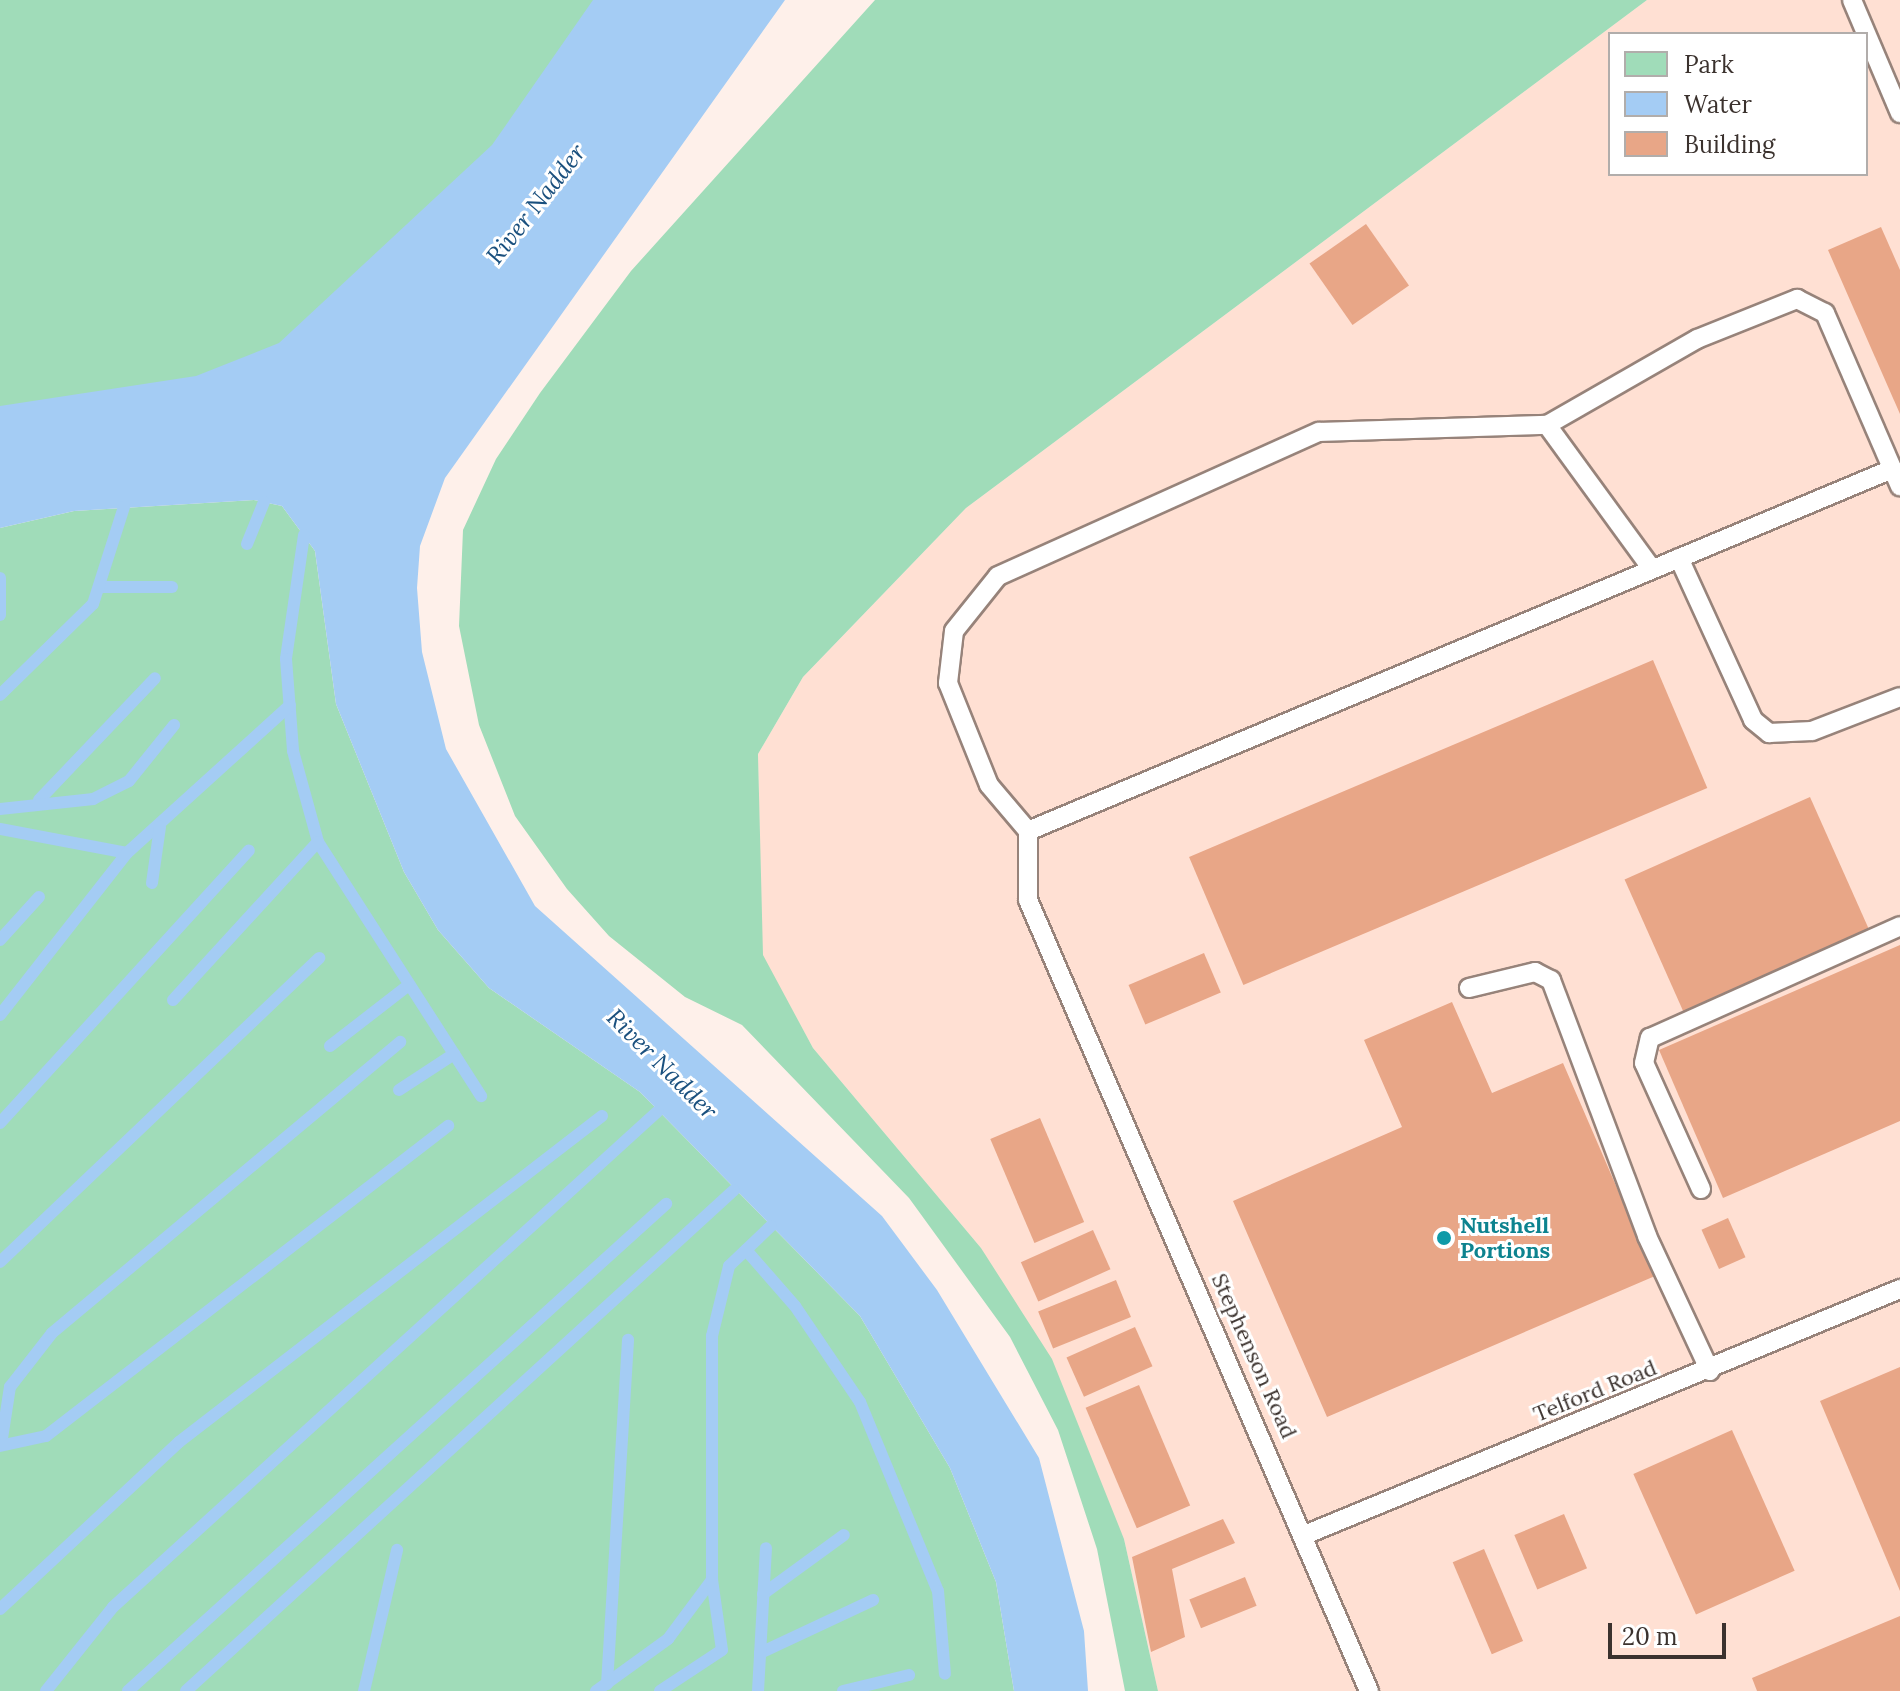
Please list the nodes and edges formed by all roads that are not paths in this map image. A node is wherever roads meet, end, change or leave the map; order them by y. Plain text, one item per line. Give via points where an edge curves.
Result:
1 (1852, 0) edge
2 (1866, 32) edge
3 (1868, 38) edge
4 (1900, 113) edge
5 (1547, 425) junction
6 (1896, 477) edge
7 (1679, 558) junction
8 (1652, 569) junction
9 (1900, 697) edge
10 (1028, 831) junction
11 (1900, 926) edge
12 (1469, 988) dead end
13 (1701, 1189) dead end
14 (1900, 1289) edge
15 (1710, 1371) junction
16 (1307, 1534) junction
17 (1369, 1691) edge

1 - 2 lane
3 - 4 lane
5 - 6 lane via 1697,339 1797,299 1825,313
5 - 8 lane
5 - 10 lane via 1319,432 998,576 954,631 948,683 989,785
6 - 7 lane
7 - 8 lane
7 - 9 lane via 1753,720 1769,733 1812,731
8 - 10 lane
10 - 16 lane, Stephenson Road via 1028,900
11 - 13 lane via 1650,1038 1644,1063
12 - 15 lane via 1535,972 1551,980 1647,1236
14 - 15 lane, Telford Road
15 - 16 lane, Telford Road
16 - 17 lane, Stephenson Road

